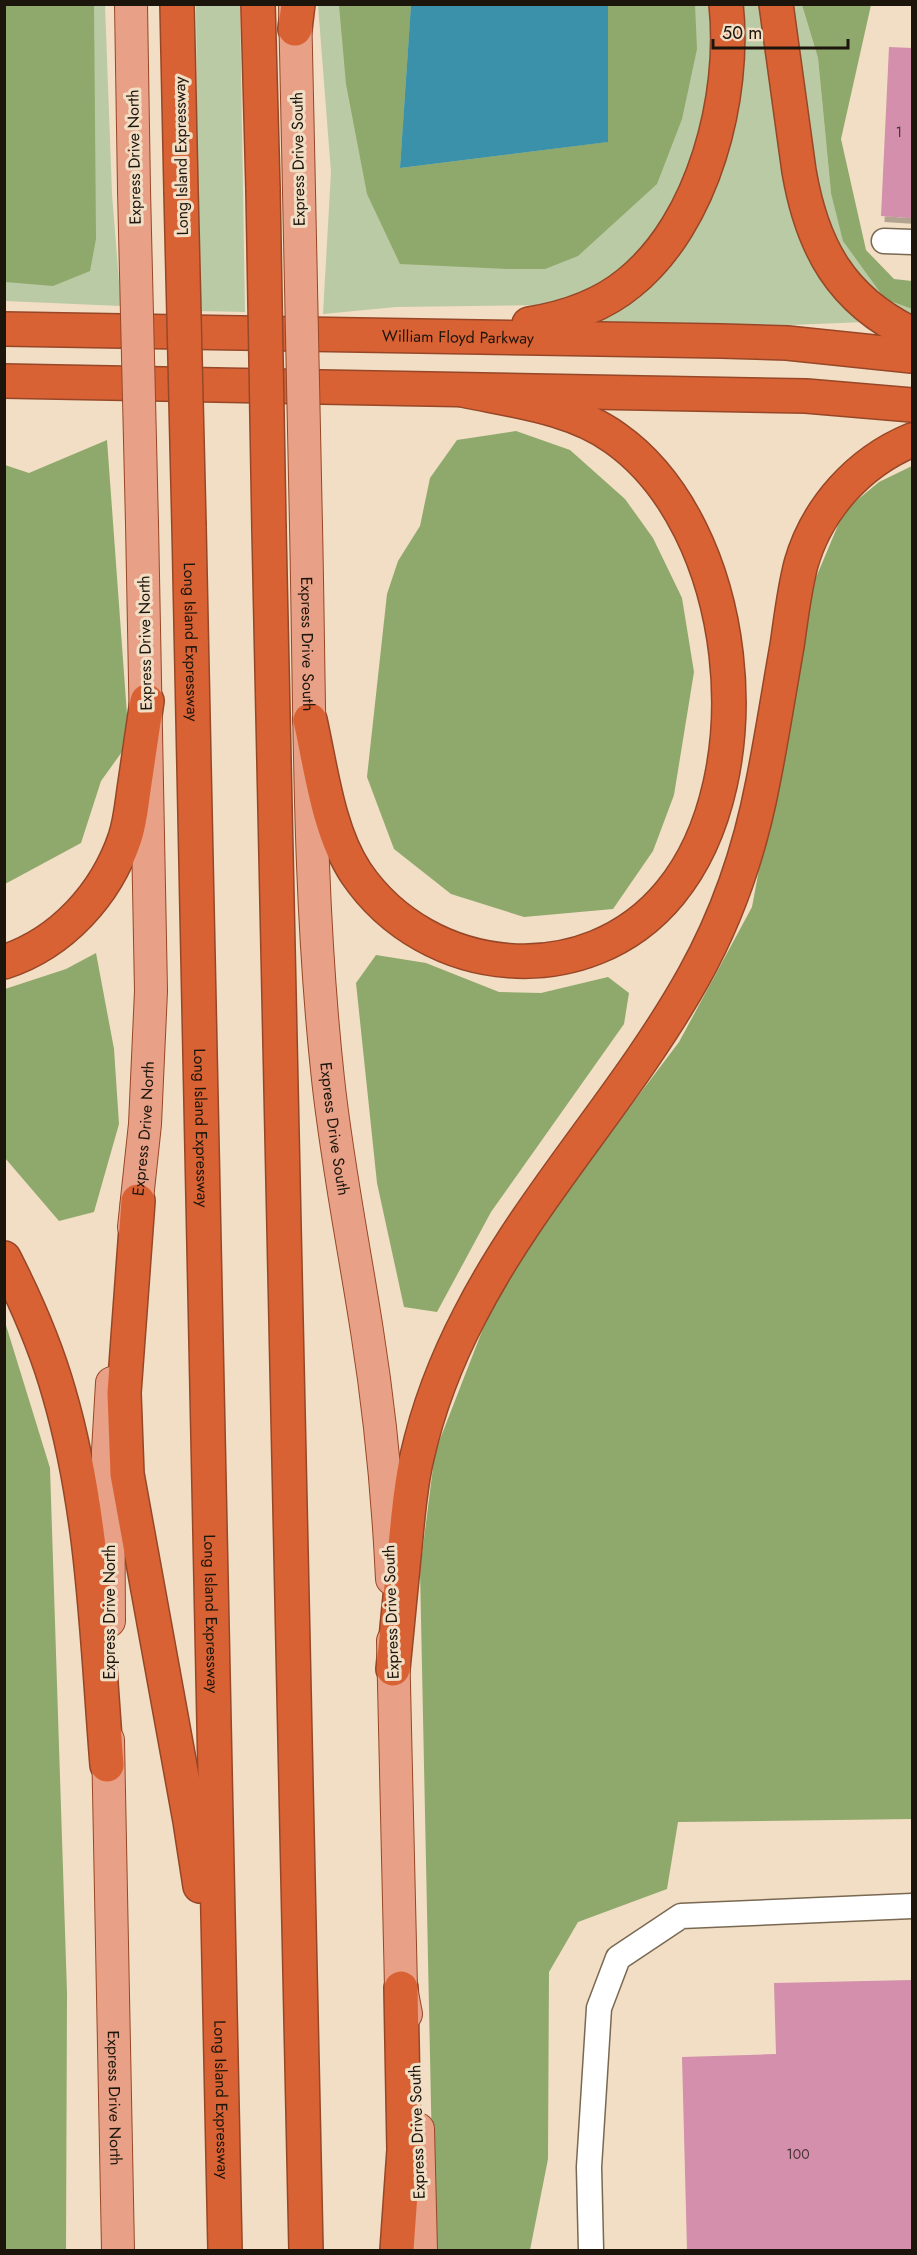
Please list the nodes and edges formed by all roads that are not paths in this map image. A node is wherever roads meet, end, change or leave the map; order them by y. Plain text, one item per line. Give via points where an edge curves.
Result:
1 (130, 4) edge
2 (177, 4) edge
3 (258, 4) edge
4 (726, 4) edge
5 (776, 4) edge
6 (296, 13) edge
7 (884, 241) dead end
8 (912, 243) edge
9 (5, 329) edge
10 (912, 334) edge
11 (457, 336) junction
12 (912, 356) edge
13 (4, 381) edge
14 (463, 390) junction
15 (912, 405) edge
16 (912, 440) edge
17 (147, 701) junction
18 (310, 720) junction
19 (4, 962) edge
20 (138, 1201) junction
21 (4, 1258) edge
22 (393, 1670) junction
23 (107, 1765) junction
24 (912, 1906) edge
25 (401, 1988) junction
26 (220, 2024) junction
27 (118, 2250) edge
28 (225, 2250) edge
29 (306, 2250) edge
30 (397, 2250) edge
31 (421, 2250) edge
32 (591, 2250) edge

1 - 17 main road, Express Drive North, bridge
2 - 26 highway, Long Island Expressway, bridge
3 - 29 highway, bridge
4 - 11 highway via 727,70 717,129 700,180 661,250 628,284 583,310 555,319
5 - 10 highway via 799,171 815,234 832,267 855,296
6 - 18 main road, Express Drive South, bridge
7 - 8 lane
9 - 11 highway, William Floyd Parkway
11 - 12 highway, William Floyd Parkway via 788,343
13 - 14 highway
14 - 15 highway via 806,396
14 - 18 highway via 563,413 600,428 627,447 659,480 687,525 716,601 730,678 725,759 712,813 696,854 654,910 615,938 591,949 540,960 513,961 465,954 442,946 404,923 356,872 334,828
16 - 22 highway via 881,456 852,479 828,509 808,545 797,585 750,839 707,952 660,1032 515,1237 457,1341 417,1456
17 - 19 highway via 131,813 107,877 81,913 64,928 28,952
17 - 20 main road, Express Drive North via 151,991
18 - 22 main road, Express Drive South via 322,1017 335,1135 381,1437 390,1543
20 - 23 main road, Express Drive North via 110,1403
20 - 26 highway via 124,1393 127,1474 190,1821
21 - 23 highway via 50,1364 72,1445 83,1503
22 - 25 main road, Express Drive South
23 - 27 main road, Express Drive North
24 - 32 lane via 681,1916 618,1958 599,2008 589,2167
25 - 30 highway via 404,2150
25 - 31 main road, Express Drive South via 417,2078
26 - 28 highway, Long Island Expressway

